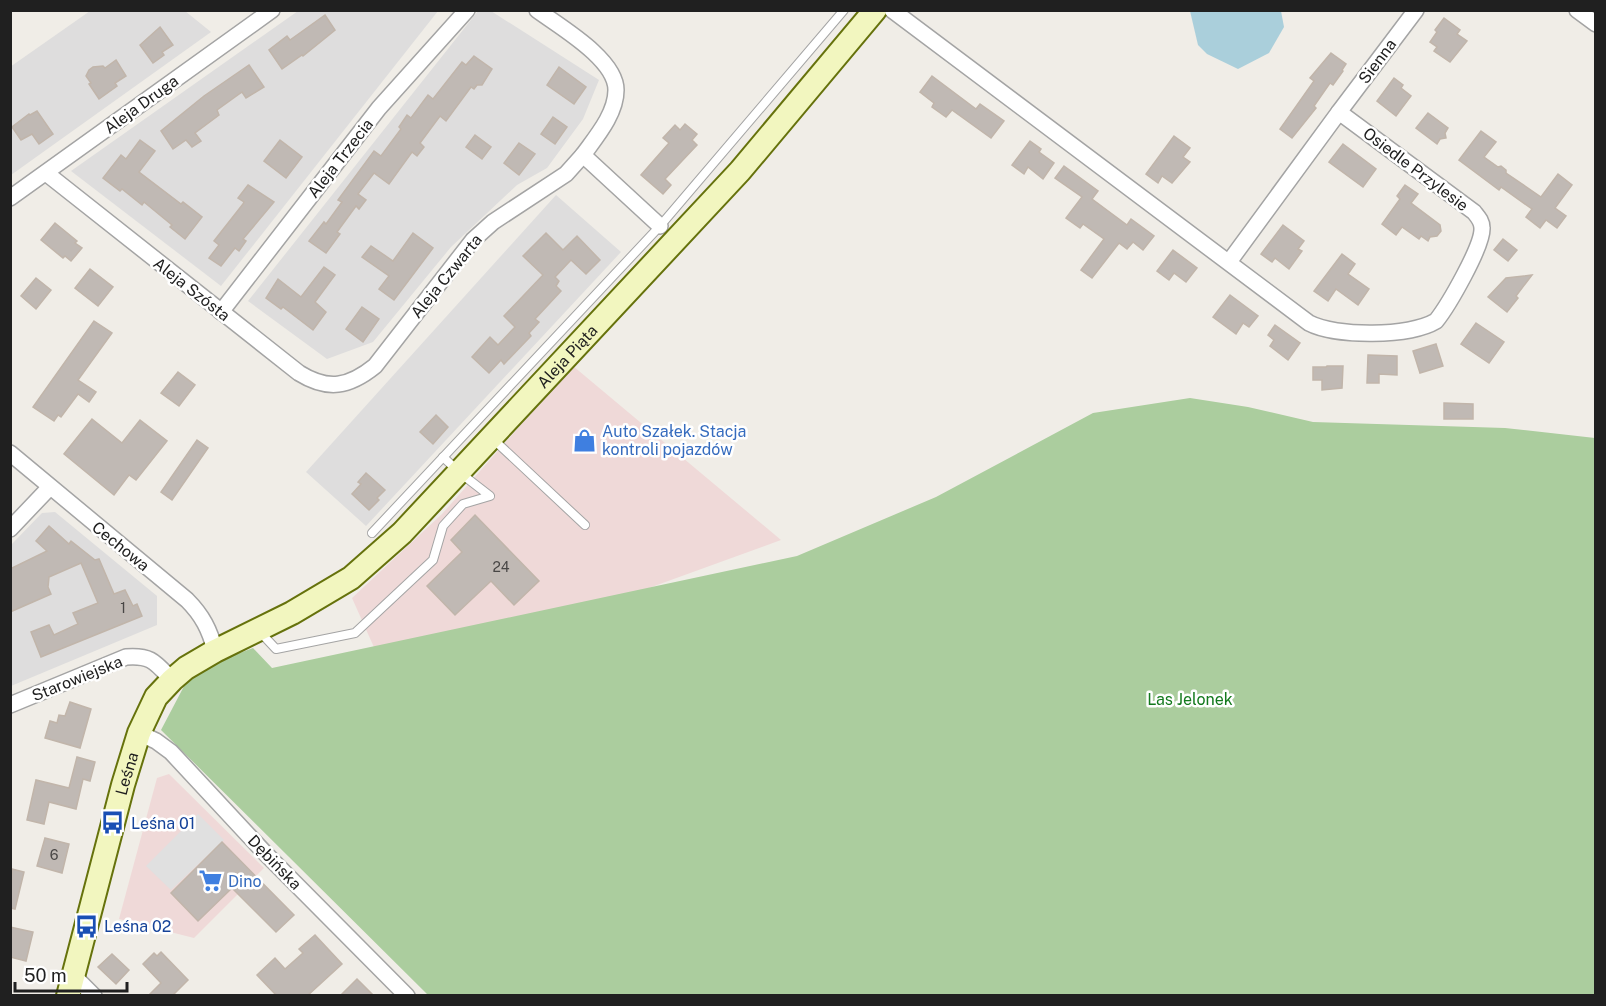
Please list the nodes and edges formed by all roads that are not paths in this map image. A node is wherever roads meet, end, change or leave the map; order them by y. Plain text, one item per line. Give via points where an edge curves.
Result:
1 (272, 10) edge
2 (467, 10) edge
3 (537, 10) edge
4 (844, 10) edge
5 (875, 10) edge
6 (892, 10) edge
7 (1416, 10) edge
8 (1577, 10) edge
9 (1596, 24) edge
10 (1339, 112) junction
11 (583, 155) junction
12 (46, 173) junction
13 (10, 198) edge
14 (660, 226) junction
15 (1229, 262) junction
16 (221, 312) junction
17 (346, 383) joint
18 (492, 438) junction
19 (10, 453) edge
20 (451, 465) junction
21 (50, 487) junction
22 (585, 525) dead end
23 (10, 529) edge
24 (372, 533) dead end
25 (258, 630) junction
26 (215, 651) junction
27 (172, 680) junction
28 (10, 705) edge
29 (139, 733) junction
30 (70, 985) edge
31 (94, 996) edge
32 (407, 996) edge

1 - 12 street, Aleja Druga
2 - 16 street, Aleja Trzecia via 379,108
3 - 11 street, Aleja Czwarta via 595,54 614,80 611,110
4 - 14 lane
5 - 18 street, Aleja Piąta via 740,171
6 - 15 street, Osiedle Przylesie
7 - 10 street, Sienna
8 - 9 street
10 - 15 street
10 - 15 street, Osiedle Przylesie via 1481,220 1482,234 1442,314 1430,324 1396,332 1320,328
11 - 14 street
11 - 17 street, Aleja Czwarta via 566,174 483,230 375,366
12 - 13 street, Aleja Druga
12 - 16 street, Aleja Szósta
14 - 20 lane
16 - 17 street, Aleja Szósta via 310,380
18 - 20 street, Aleja Piąta
18 - 22 lane
19 - 21 street, Cechowa
20 - 24 lane
20 - 25 street, Aleja Piąta via 402,533 351,578
20 - 25 lane via 490,496 463,504 443,526 433,560 355,633 276,649
21 - 23 street
21 - 26 street, Cechowa via 188,600 208,627
25 - 26 street, Aleja Piąta
26 - 27 street, Leśna
27 - 28 street, Starowiejska via 143,656 126,657
27 - 29 street, Leśna via 156,697
29 - 30 street, Leśna
29 - 32 street, Dębińska via 171,752
30 - 31 street

